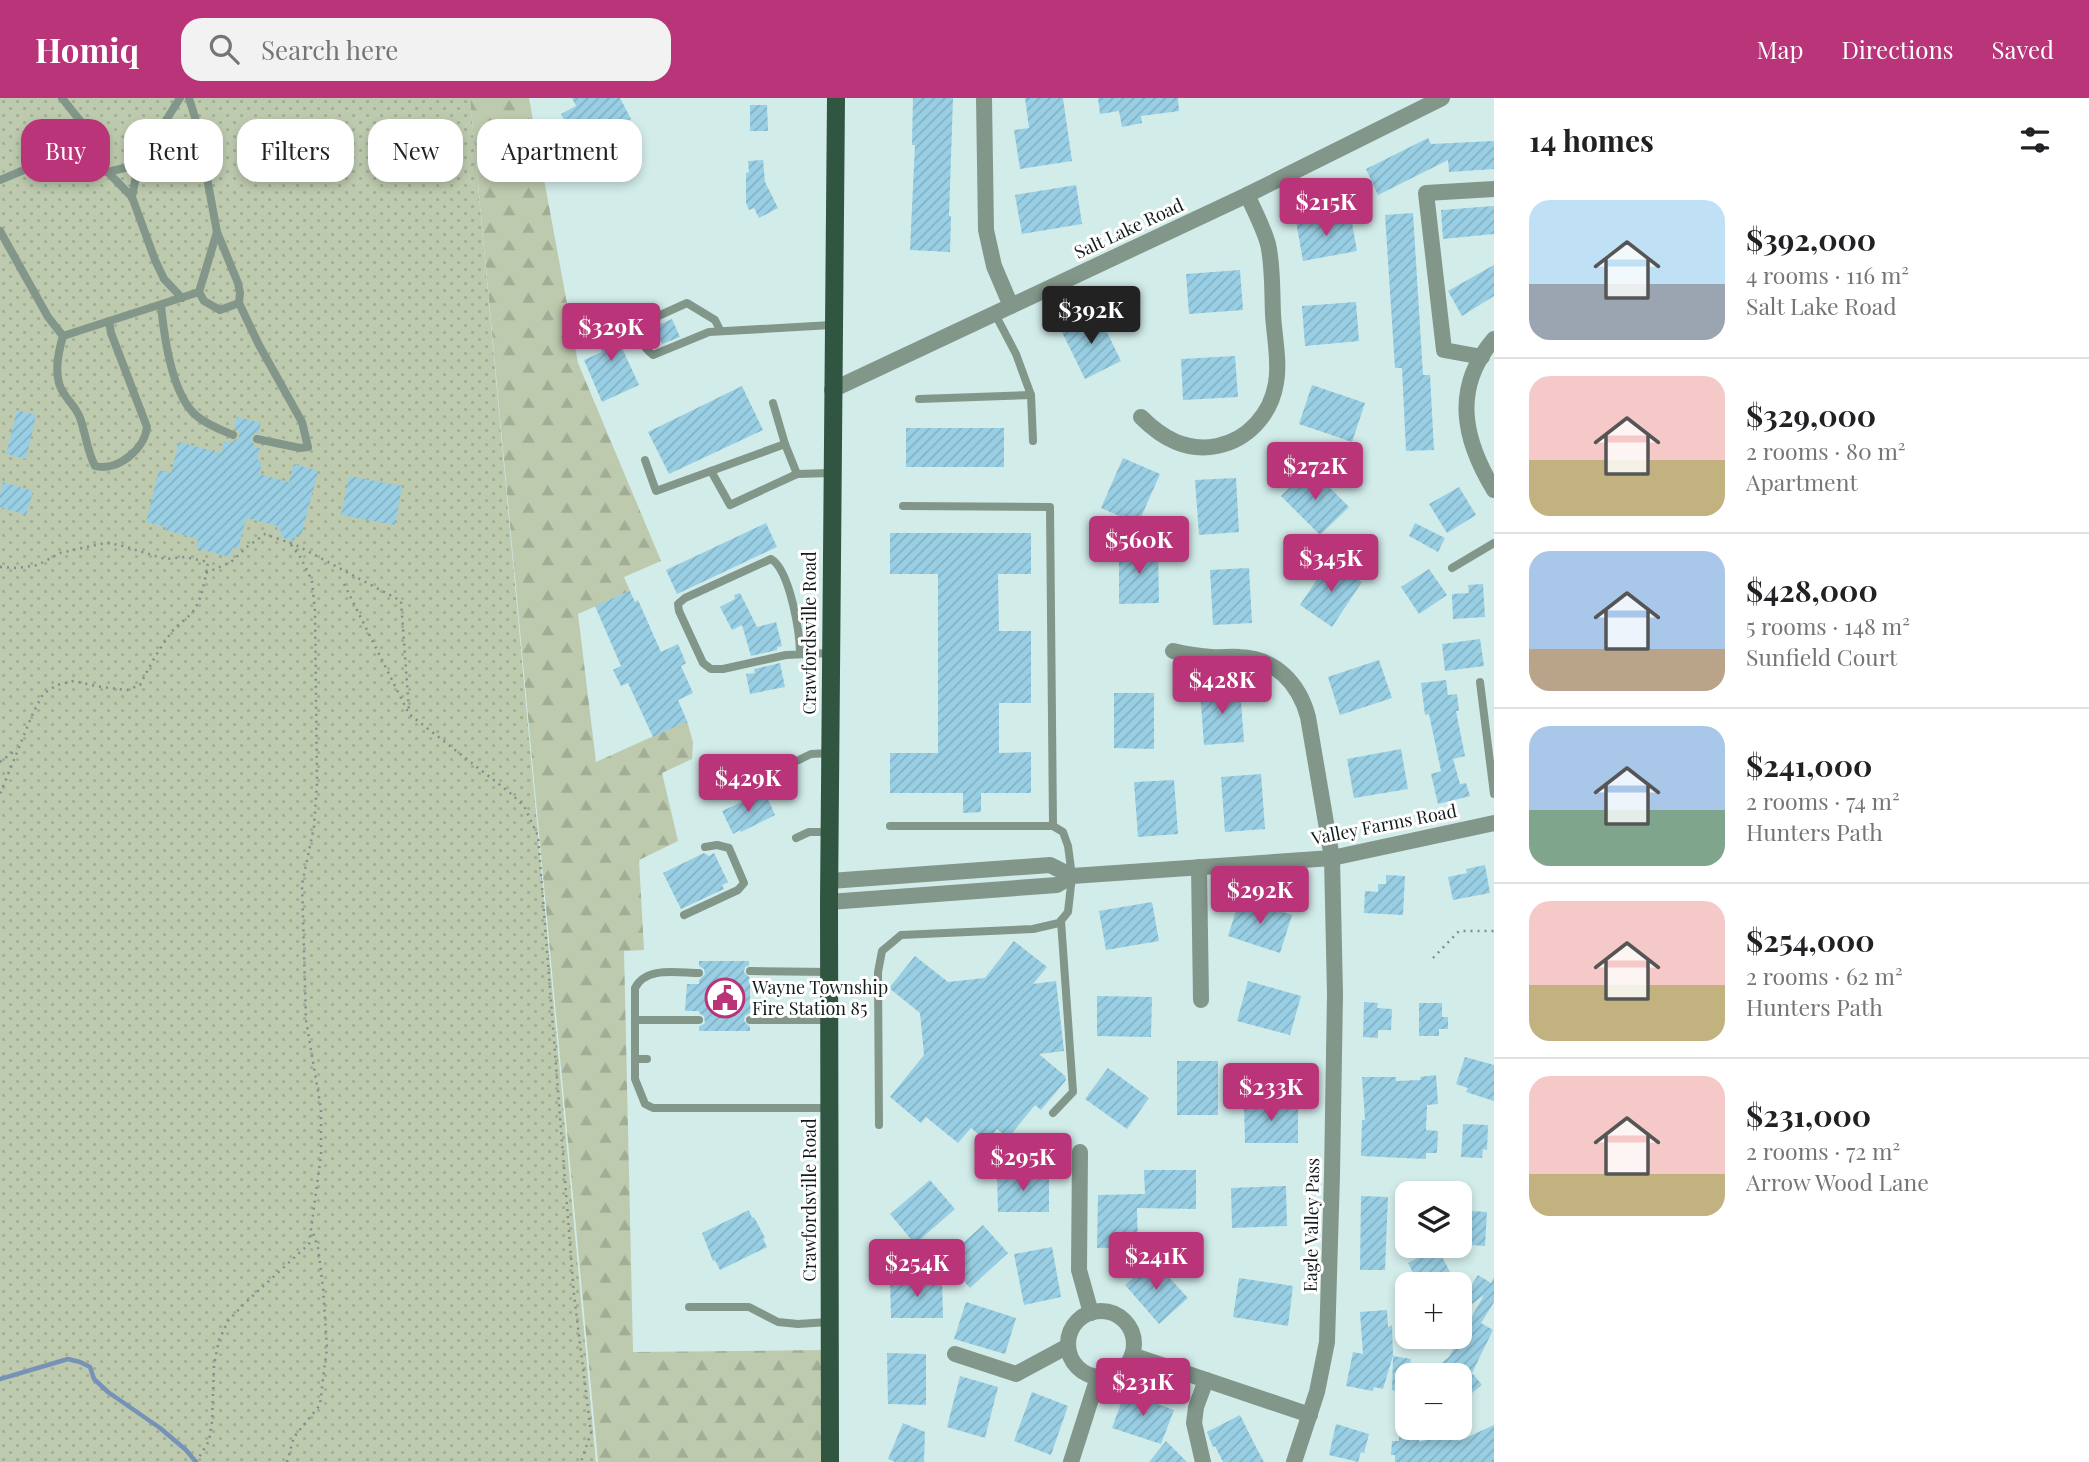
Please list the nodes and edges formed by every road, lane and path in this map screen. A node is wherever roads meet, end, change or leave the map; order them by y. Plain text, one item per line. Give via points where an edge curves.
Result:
1 (62, 98) edge
2 (180, 98) edge
3 (189, 98) edge
4 (836, 98) edge
5 (985, 98) edge
6 (1442, 98) edge
7 (79, 119) edge
8 (167, 119) edge
9 (21, 171) edge
10 (110, 173) edge
11 (0, 180) edge
12 (135, 182) edge
13 (1494, 189) edge
14 (1247, 195) junction
15 (132, 197) junction
16 (0, 231) edge
17 (217, 232) junction
18 (199, 292) junction
19 (182, 298) junction
20 (239, 303) junction
21 (161, 304) junction
22 (1011, 306) junction
23 (995, 314) junction
24 (109, 321) junction
25 (832, 325) junction
26 (720, 330) junction
27 (64, 336) junction
28 (1494, 339) edge
29 (1482, 357) junction
30 (832, 390) junction
31 (1031, 395) junction
32 (919, 399) dead end
33 (773, 403) dead end
34 (1141, 416) dead end
35 (233, 435) dead end
36 (257, 439) dead end
37 (1033, 441) dead end
38 (785, 444) junction
39 (645, 460) dead end
40 (711, 471) junction
41 (831, 473) junction
42 (797, 474) junction
43 (1494, 489) edge
44 (903, 506) dead end
45 (289, 542) junction
46 (1494, 543) edge
47 (0, 567) edge
48 (1452, 568) dead end
49 (206, 573) junction
50 (344, 584) dead end
51 (1173, 651) dead end
52 (830, 653) junction
53 (800, 654) junction
54 (1480, 682) dead end
55 (409, 713) junction
56 (20, 747) junction
57 (830, 753) junction
58 (0, 762) edge
59 (782, 768) dead end
60 (0, 794) edge
61 (1494, 794) edge
62 (1494, 824) edge
63 (890, 826) dead end
64 (1052, 826) junction
65 (830, 832) junction
66 (796, 838) dead end
67 (705, 847) dead end
68 (1332, 858) junction
69 (1199, 867) junction
70 (1072, 876) junction
71 (830, 881) junction
72 (829, 902) junction
73 (684, 915) dead end
74 (1061, 921) junction
75 (1494, 931) edge
76 (1433, 958) dead end
77 (750, 971) dead end
78 (831, 972) junction
79 (699, 973) dead end
80 (1201, 1000) dead end
81 (635, 1020) junction
82 (699, 1020) dead end
83 (750, 1020) dead end
84 (831, 1020) junction
85 (635, 1059) junction
86 (648, 1059) dead end
87 (747, 1098) dead end
88 (747, 1108) junction
89 (831, 1108) junction
90 (1053, 1114) dead end
91 (879, 1125) dead end
92 (1080, 1152) dead end
93 (311, 1226) junction
94 (689, 1307) dead end
95 (1091, 1312) junction
96 (831, 1322) junction
97 (1069, 1346) junction
98 (955, 1354) dead end
99 (1132, 1355) junction
100 (1098, 1377) junction
101 (1206, 1380) junction
102 (1310, 1415) junction
103 (196, 1462) edge
104 (286, 1462) edge
105 (581, 1462) edge
106 (830, 1462) edge
107 (1071, 1462) edge
108 (1203, 1462) edge
109 (1294, 1462) edge

1 - 7 lane
2 - 8 lane
3 - 17 lane
4 - 25 main road, Crawfordsville Road
5 - 22 street via 986,230 994,266
6 - 14 street, Salt Lake Road
9 - 11 lane
10 - 15 lane
12 - 15 lane
13 - 29 street via 1426,193 1444,350
14 - 22 street, Salt Lake Road
14 - 34 street via 1271,261 1277,376 1270,404 1240,437 1205,448 1170,440
15 - 19 lane via 164,279
16 - 27 lane via 48,317
17 - 18 lane
17 - 20 lane via 238,282
18 - 19 lane
18 - 20 lane via 204,301 220,310
19 - 21 lane
20 - 36 lane via 302,422 308,447
21 - 24 lane
21 - 35 lane via 166,340 186,404 198,417
22 - 23 street, Salt Lake Road
23 - 30 street, Salt Lake Road
23 - 31 lane
24 - 27 lane
24 - 27 lane via 147,427 138,449 111,467 94,466 80,418 63,393 57,366
25 - 26 lane
25 - 30 main road, Crawfordsville Road
26 - 26 lane via 715,320 687,303 643,323 640,333 653,355
28 - 29 street
29 - 43 street via 1470,385 1466,423 1473,453
30 - 41 main road, Crawfordsville Road
31 - 32 lane
31 - 37 lane
33 - 38 lane
38 - 40 lane
38 - 42 lane
39 - 40 lane via 656,491
40 - 42 lane via 730,505
41 - 42 lane
41 - 52 main road, Crawfordsville Road
44 - 64 lane via 1050,507
45 - 49 path via 265,534 231,562
45 - 55 path via 401,601
45 - 93 path via 312,581 316,646 317,783 302,884 306,1020 321,1109 321,1155
46 - 48 lane
47 - 49 path via 38,565 60,553 105,543 165,559 198,558 208,562
49 - 56 path via 193,612 170,634 140,685 127,690 74,681 57,685 43,694
50 - 55 path
51 - 68 street, Eagle Valley Pass via 1254,659 1275,667 1293,682 1308,717
52 - 53 lane
52 - 57 main road, Crawfordsville Road
53 - 53 lane via 711,669 703,663 678,604 771,559 782,570 796,616
54 - 61 lane
55 - 105 path via 524,806 538,836 574,1295 591,1433
56 - 58 path
56 - 60 path
57 - 59 lane via 811,754
57 - 65 main road, Crawfordsville Road
62 - 68 street, Valley Farms Road
63 - 64 lane
64 - 70 lane via 1063,832
65 - 66 lane via 809,832
65 - 71 main road, Crawfordsville Road
67 - 73 lane via 727,846 744,883
68 - 69 street, Valley Farms Road
68 - 102 street, Eagle Valley Pass via 1335,994 1329,1313
69 - 70 street, Valley Farms Road
69 - 80 street
70 - 71 street, Valley Farms Road via 1050,865
70 - 72 street, Valley Farms Road via 1057,885
70 - 74 lane via 1068,912
71 - 72 main road, Crawfordsville Road
72 - 78 main road, Crawfordsville Road
74 - 90 lane via 1073,1092
74 - 91 lane via 1033,929 901,935 883,951 878,972
75 - 76 path via 1459,931
77 - 78 lane
78 - 84 main road, Crawfordsville Road
79 - 81 lane via 643,977 635,988
81 - 82 lane
81 - 85 lane
83 - 84 lane
84 - 89 main road, Crawfordsville Road
85 - 86 lane
85 - 88 lane via 636,1086 649,1107
87 - 88 lane
88 - 89 lane
89 - 96 main road, Crawfordsville Road
92 - 95 street via 1079,1270
93 - 103 path via 309,1244 228,1321 214,1365 209,1441
93 - 104 path via 318,1248 327,1348 320,1405 294,1437
94 - 96 lane via 749,1307 778,1322
95 - 97 street via 1074,1325
95 - 99 street via 1109,1312 1125,1321 1133,1337
96 - 106 main road, Crawfordsville Road
97 - 98 street via 1016,1374
97 - 100 street via 1078,1367
99 - 100 street via 1119,1371
99 - 101 street
100 - 107 street
101 - 102 street
101 - 108 street via 1194,1423
102 - 109 street, Eagle Valley Pass

